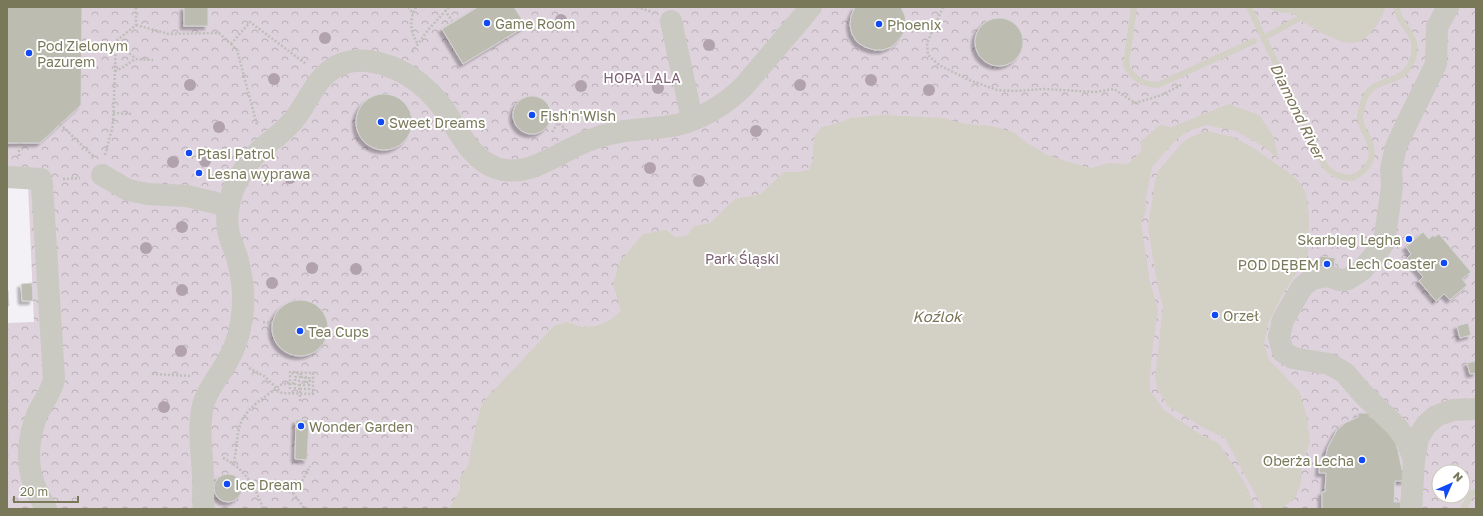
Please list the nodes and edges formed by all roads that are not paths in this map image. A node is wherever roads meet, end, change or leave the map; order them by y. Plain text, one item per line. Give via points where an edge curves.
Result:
1 (811, 7) edge
2 (1448, 7) edge
3 (671, 21) dead end
4 (692, 119) junction
5 (13, 169) edge
6 (103, 170) road end
7 (228, 206) junction
8 (1476, 409) edge
9 (1414, 460) junction
10 (46, 509) edge
11 (204, 509) edge
12 (1411, 509) edge

1 - 4 street via 732,98
2 - 9 street via 1437,27 1436,64 1396,147 1391,168 1392,187 1386,236 1381,247 1362,270 1348,279 1340,280 1328,276 1312,278 1302,287 1283,320 1279,337 1283,352 1293,358 1329,364 1345,373 1397,427 1407,442
3 - 4 street
4 - 7 street via 677,125 631,130 595,138 528,169 513,172 486,164 476,156 443,108 430,92 414,79 375,62 348,62 323,77 294,121 256,154 236,184
5 - 10 street via 47,179 54,379 52,389 32,429 29,462 33,481
6 - 7 street via 128,190 187,196
7 - 11 street via 228,231 243,281 244,299 239,336 203,404 201,429
8 - 9 street via 1453,410 1436,416 1426,425 1418,438
9 - 12 street

